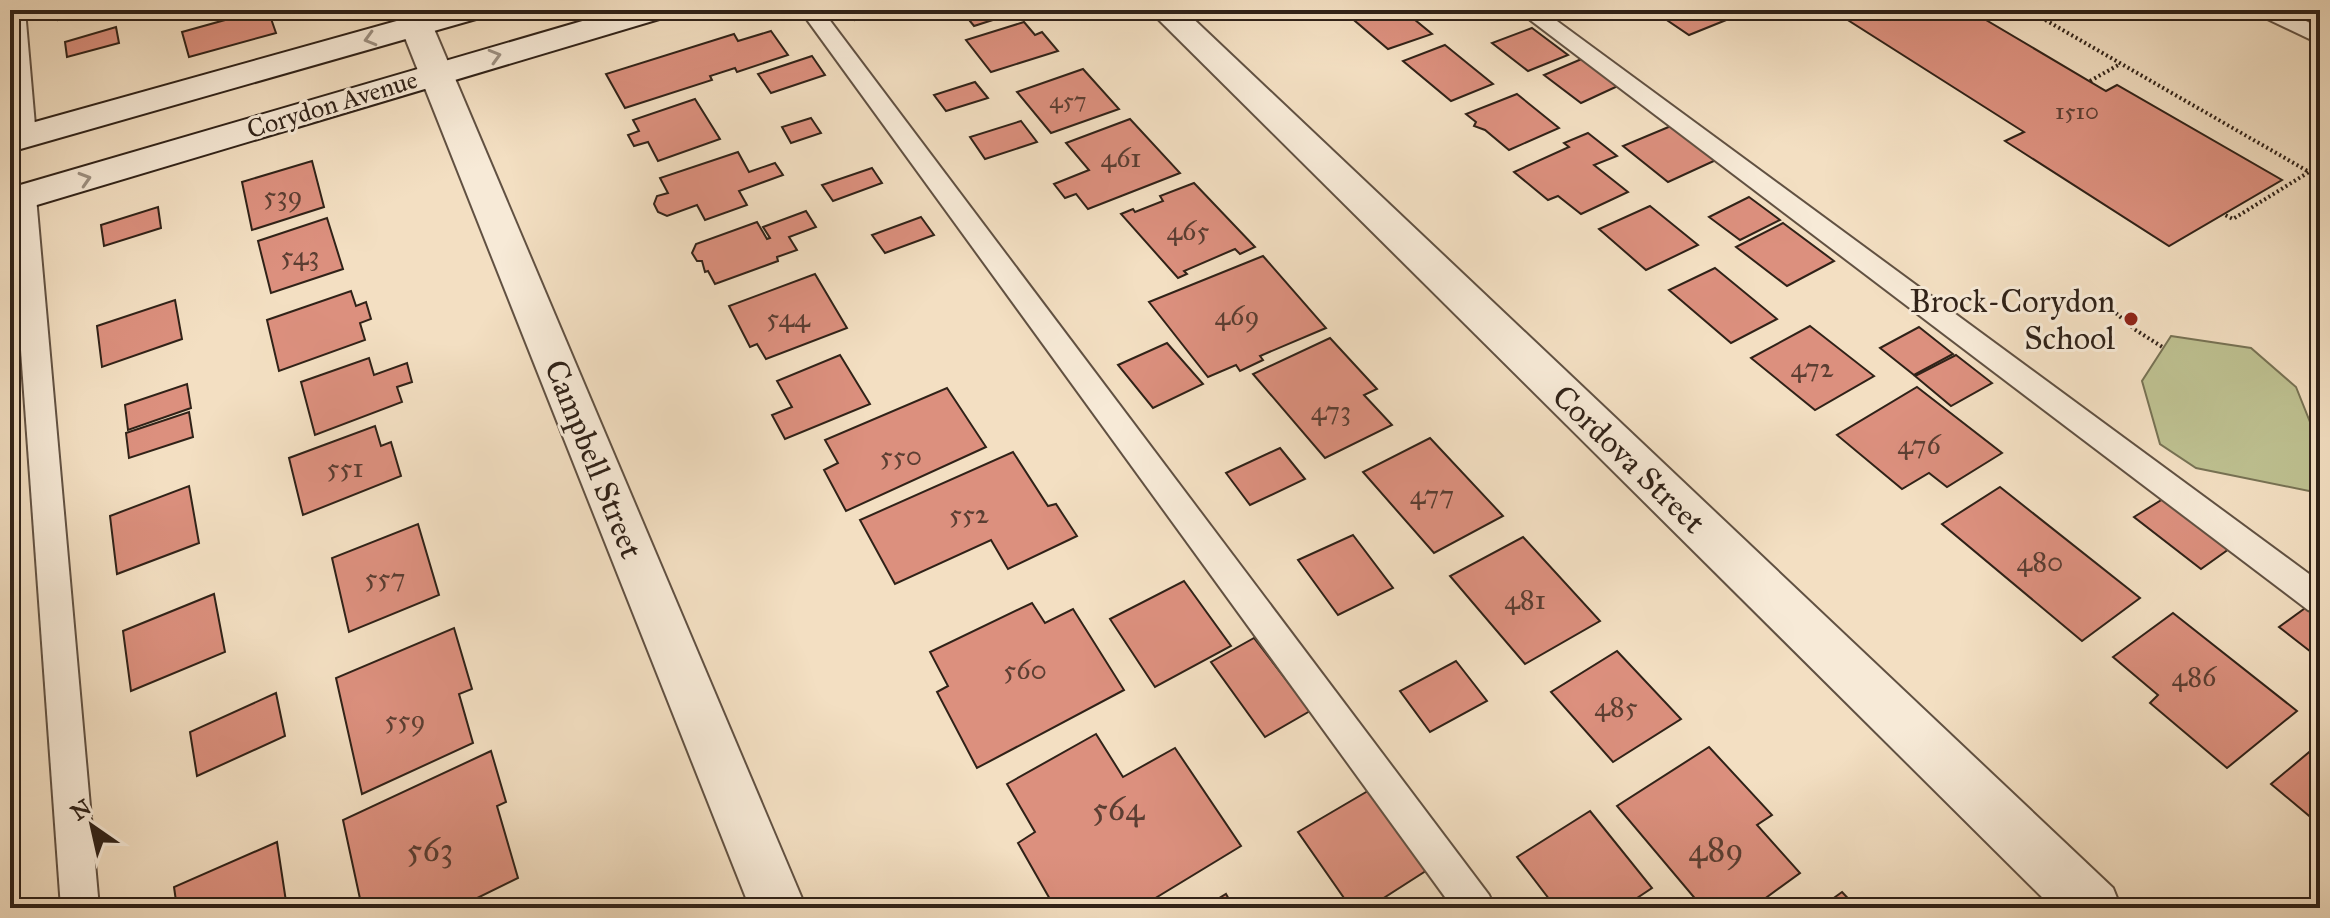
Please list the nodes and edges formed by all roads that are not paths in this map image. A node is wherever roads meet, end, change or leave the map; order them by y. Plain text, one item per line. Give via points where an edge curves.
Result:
1 (14, 10) edge
2 (472, 10) edge
3 (655, 10) edge
4 (811, 10) edge
5 (1165, 10) edge
6 (1528, 10) edge
7 (2267, 10) edge
8 (413, 18) edge
9 (2320, 37) edge
10 (437, 73) junction
11 (17, 139) edge
12 (16, 199) edge
13 (2320, 600) edge
14 (80, 908) edge
15 (778, 908) edge
16 (1476, 908) edge
17 (2093, 908) edge

1 - 11 lane
2 - 8 street, Corydon Avenue
10 -> 3 street, Corydon Avenue
4 - 16 lane
5 - 17 street, Cordova Street
6 - 13 lane
7 - 9 lane
8 - 10 street, Campbell Street
8 -> 11 street, Corydon Avenue
12 -> 10 street, Corydon Avenue
10 - 15 street, Campbell Street
12 - 14 lane

